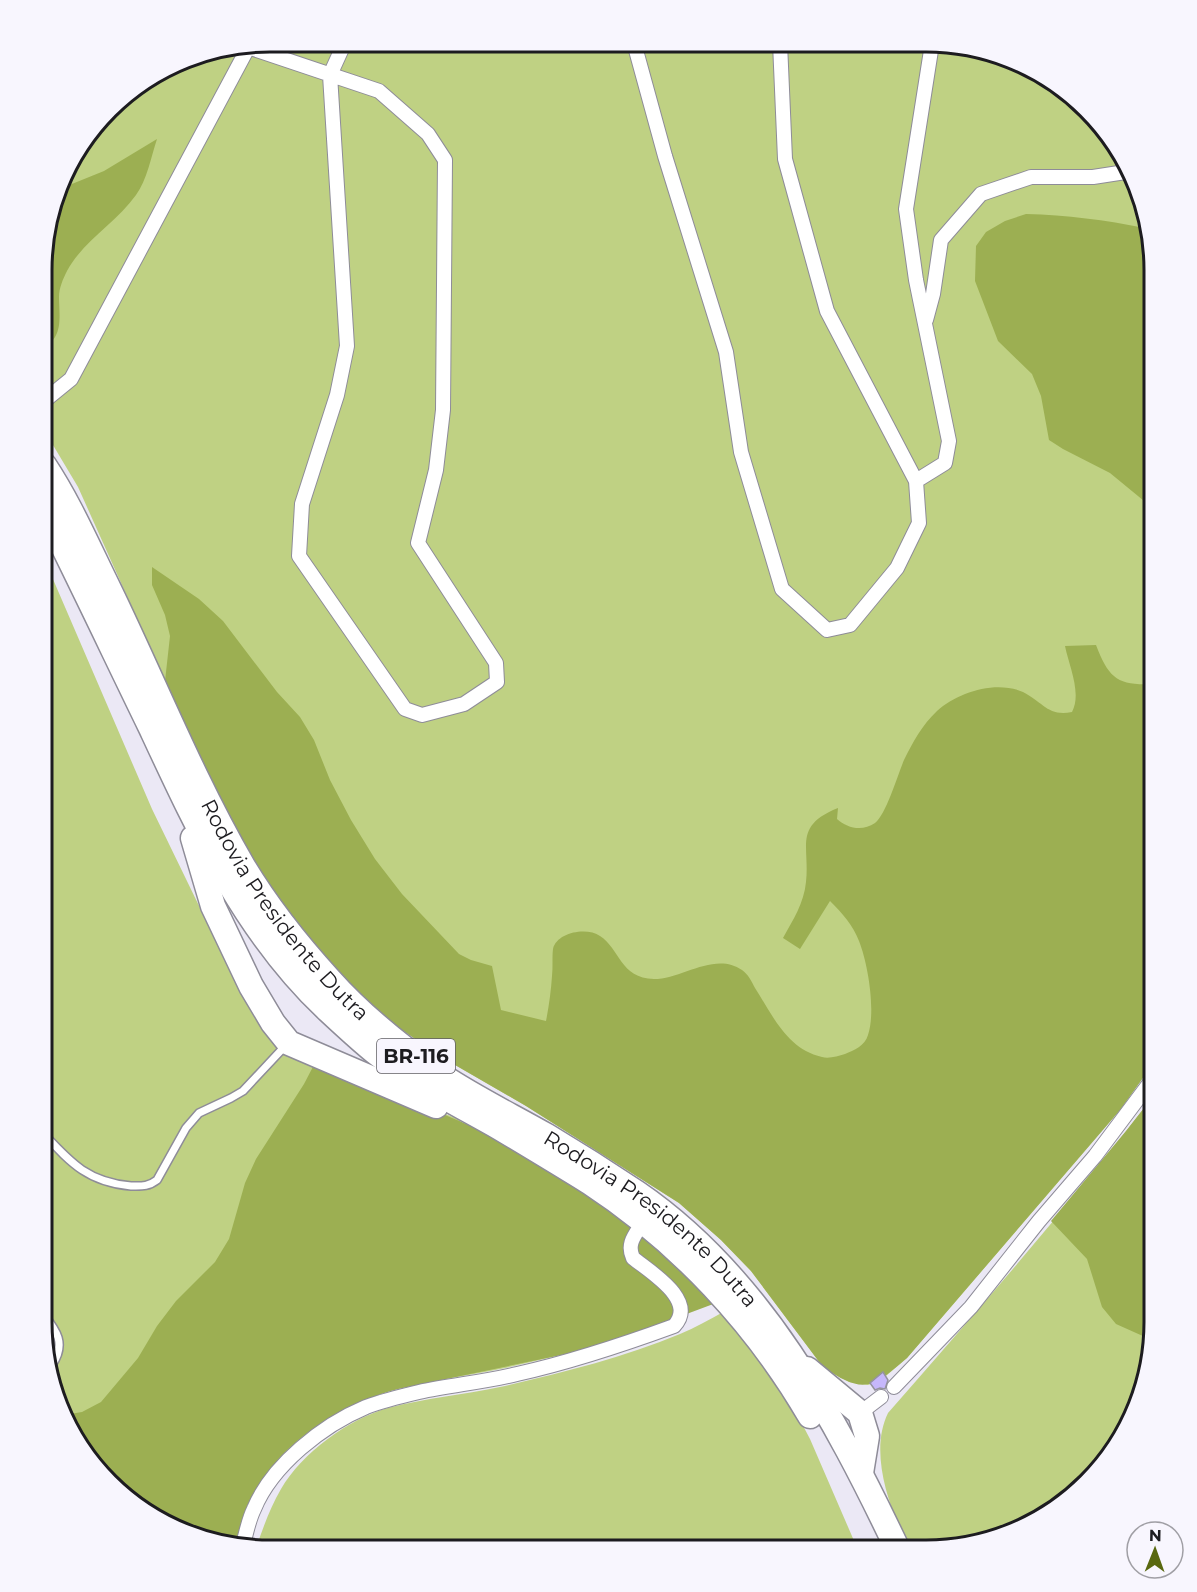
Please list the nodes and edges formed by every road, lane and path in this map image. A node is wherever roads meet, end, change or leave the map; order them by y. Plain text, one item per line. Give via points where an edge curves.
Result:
1 (267, 52) edge
2 (340, 52) edge
3 (636, 52) edge
4 (780, 52) edge
5 (931, 52) edge
6 (245, 54) edge
7 (330, 75) junction
8 (1121, 173) edge
9 (925, 325) junction
10 (52, 394) edge
11 (52, 479) edge
12 (916, 482) junction
13 (52, 525) edge
14 (176, 781) junction
15 (289, 1042) junction
16 (1144, 1091) edge
17 (501, 1129) junction
18 (52, 1143) edge
19 (643, 1222) junction
20 (52, 1327) edge
21 (56, 1358) edge
22 (795, 1358) junction
23 (894, 1387) dead end
24 (881, 1397) dead end
25 (860, 1413) junction
26 (861, 1473) junction
27 (245, 1538) edge
28 (876, 1540) edge
29 (893, 1540) edge

1 - 7 street
2 - 7 street
3 - 12 street via 726,352 741,452 782,589 827,630 850,626 897,568 919,523
4 - 12 street via 785,159 827,311
5 - 9 street via 906,209
6 - 10 street via 71,378
7 - 7 street via 379,91 428,134 445,160 443,410 436,470 418,543 496,663 496,682 464,704 422,715 405,708 299,556 302,504 337,395 347,346
8 - 9 street via 1031,177 981,194 941,240
9 - 12 street via 949,441 945,463
11 - 22 highway, Rodovia Presidente Dutra / BR-116 via 81,532 215,815 245,869 294,940 386,1033 442,1076 586,1161 678,1226 714,1258
13 - 14 highway, Rodovia Presidente Dutra / BR-116
14 - 15 highway via 213,906 251,986
14 - 17 highway, Rodovia Presidente Dutra / BR-116 via 229,884 255,925 326,1008 376,1053 437,1094
15 - 17 highway via 431,1104
15 - 18 lane via 243,1091 199,1113 152,1185 122,1185 92,1178
16 - 23 street via 971,1307
17 - 19 highway, Rodovia Presidente Dutra / BR-116 via 590,1183
19 - 27 street via 629,1250 633,1258 676,1295 680,1314 674,1326 592,1355 366,1407 332,1425 284,1465 254,1507
19 - 28 highway, Rodovia Presidente Dutra / BR-116 via 690,1262 756,1337 800,1398
20 - 21 lane via 60,1344
22 - 25 highway
22 - 26 highway, Rodovia Presidente Dutra / BR-116
24 - 25 street
25 - 26 highway via 867,1436
26 - 29 highway, Rodovia Presidente Dutra / BR-116

